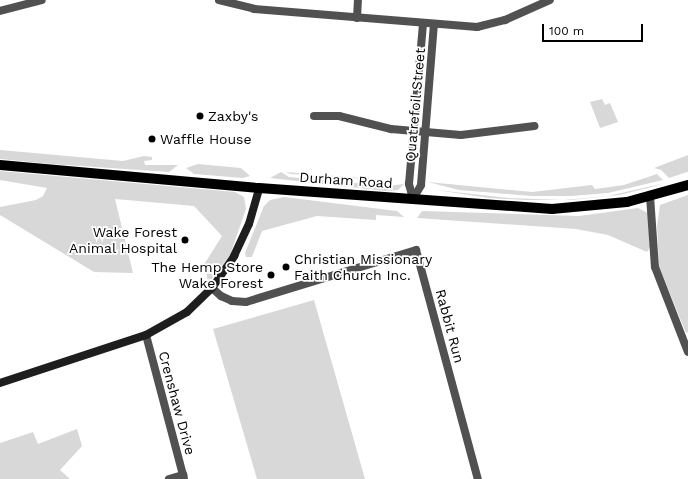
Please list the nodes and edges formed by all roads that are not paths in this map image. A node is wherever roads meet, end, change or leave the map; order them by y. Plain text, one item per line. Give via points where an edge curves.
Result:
1 (42, 0) edge
2 (219, 0) edge
3 (358, 0) edge
4 (550, 0) edge
5 (0, 11) edge
6 (357, 18) junction
7 (423, 24) junction
8 (434, 25) junction
9 (314, 116) dead end
10 (534, 126) dead end
11 (414, 131) junction
12 (425, 133) junction
13 (0, 165) edge
14 (688, 185) edge
15 (258, 188) junction
16 (650, 196) junction
17 (413, 200) junction
18 (212, 288) junction
19 (146, 334) junction
20 (688, 352) edge
21 (0, 383) edge
22 (184, 477) edge
23 (168, 479) edge
24 (478, 479) edge

1 - 5 street
2 - 6 street via 254,9
3 - 6 street
4 - 8 street via 505,20 477,27
6 - 7 street
7 - 8 street
7 - 11 street, Quatrefoil Street
8 - 12 street, Quatrefoil Street
9 - 11 street via 339,116 364,124
10 - 12 street via 461,135
11 - 12 street
11 - 17 street, Quatrefoil Street via 409,184
12 - 17 street, Quatrefoil Street via 421,186
13 - 15 main road, Durham Road
14 - 16 main road, Durham Road
15 - 17 main road, Durham Road
15 - 18 street via 243,238
16 - 17 main road, Durham Road via 603,206 552,209
16 - 20 street via 655,267
18 - 19 street via 187,312
18 - 24 street, Rabbit Run via 232,301 246,302 416,250
19 - 21 street
19 - 22 street, Crenshaw Drive
22 - 23 street

